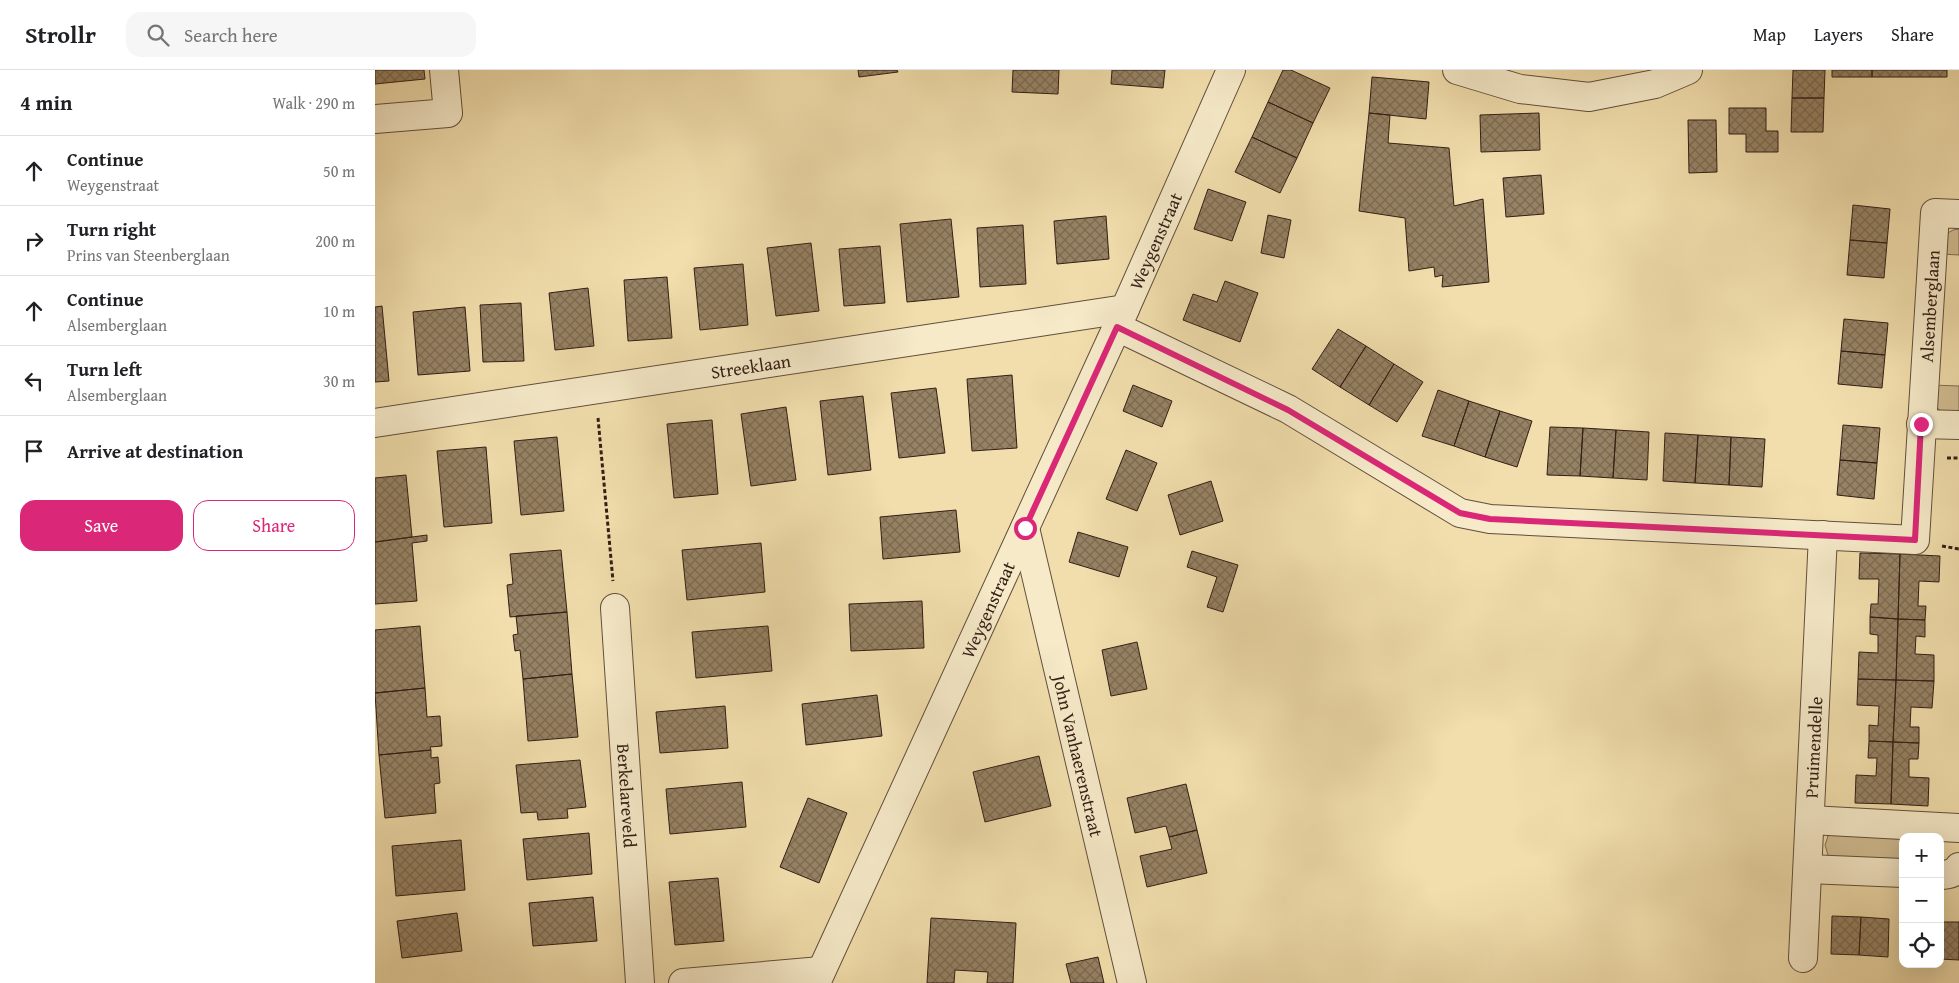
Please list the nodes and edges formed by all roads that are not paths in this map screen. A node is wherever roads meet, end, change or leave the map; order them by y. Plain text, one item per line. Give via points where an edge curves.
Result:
1 (444, 70) edge
2 (1231, 70) edge
3 (1457, 70) edge
4 (1688, 70) edge
5 (375, 119) edge
6 (1959, 214) edge
7 (1121, 318) junction
8 (375, 423) edge
9 (1921, 424) junction
10 (1959, 425) edge
11 (1025, 528) junction
12 (1823, 535) junction
13 (615, 608) road end
14 (1810, 820) junction
15 (1959, 828) edge
16 (1959, 867) edge
17 (1808, 869) junction
18 (1899, 873) edge
19 (1944, 875) edge
20 (1803, 958) dead end
21 (819, 977) edge
22 (640, 983) edge
23 (683, 983) edge
24 (1132, 983) edge

1 - 5 street via 448,113
2 - 7 street, Weygenstraat
3 - 4 street via 1520,89 1589,97 1655,84
6 - 9 street, Alsemberglaan via 1935,213
7 - 8 street, Streeklaan
7 - 11 street, Weygenstraat
7 - 12 street via 1288,410 1460,513 1490,519
9 - 10 street
9 - 12 street, Alsemberglaan via 1915,540
11 - 21 street, Weygenstraat
11 - 24 street, John Vanhaerenstraat
12 - 14 street, Pruimendelle
13 - 22 street, Berkelareveld
14 - 15 street
14 - 17 street, Pruimendelle
16 - 19 street
17 - 18 street
17 - 20 street, Pruimendelle
21 - 23 street

